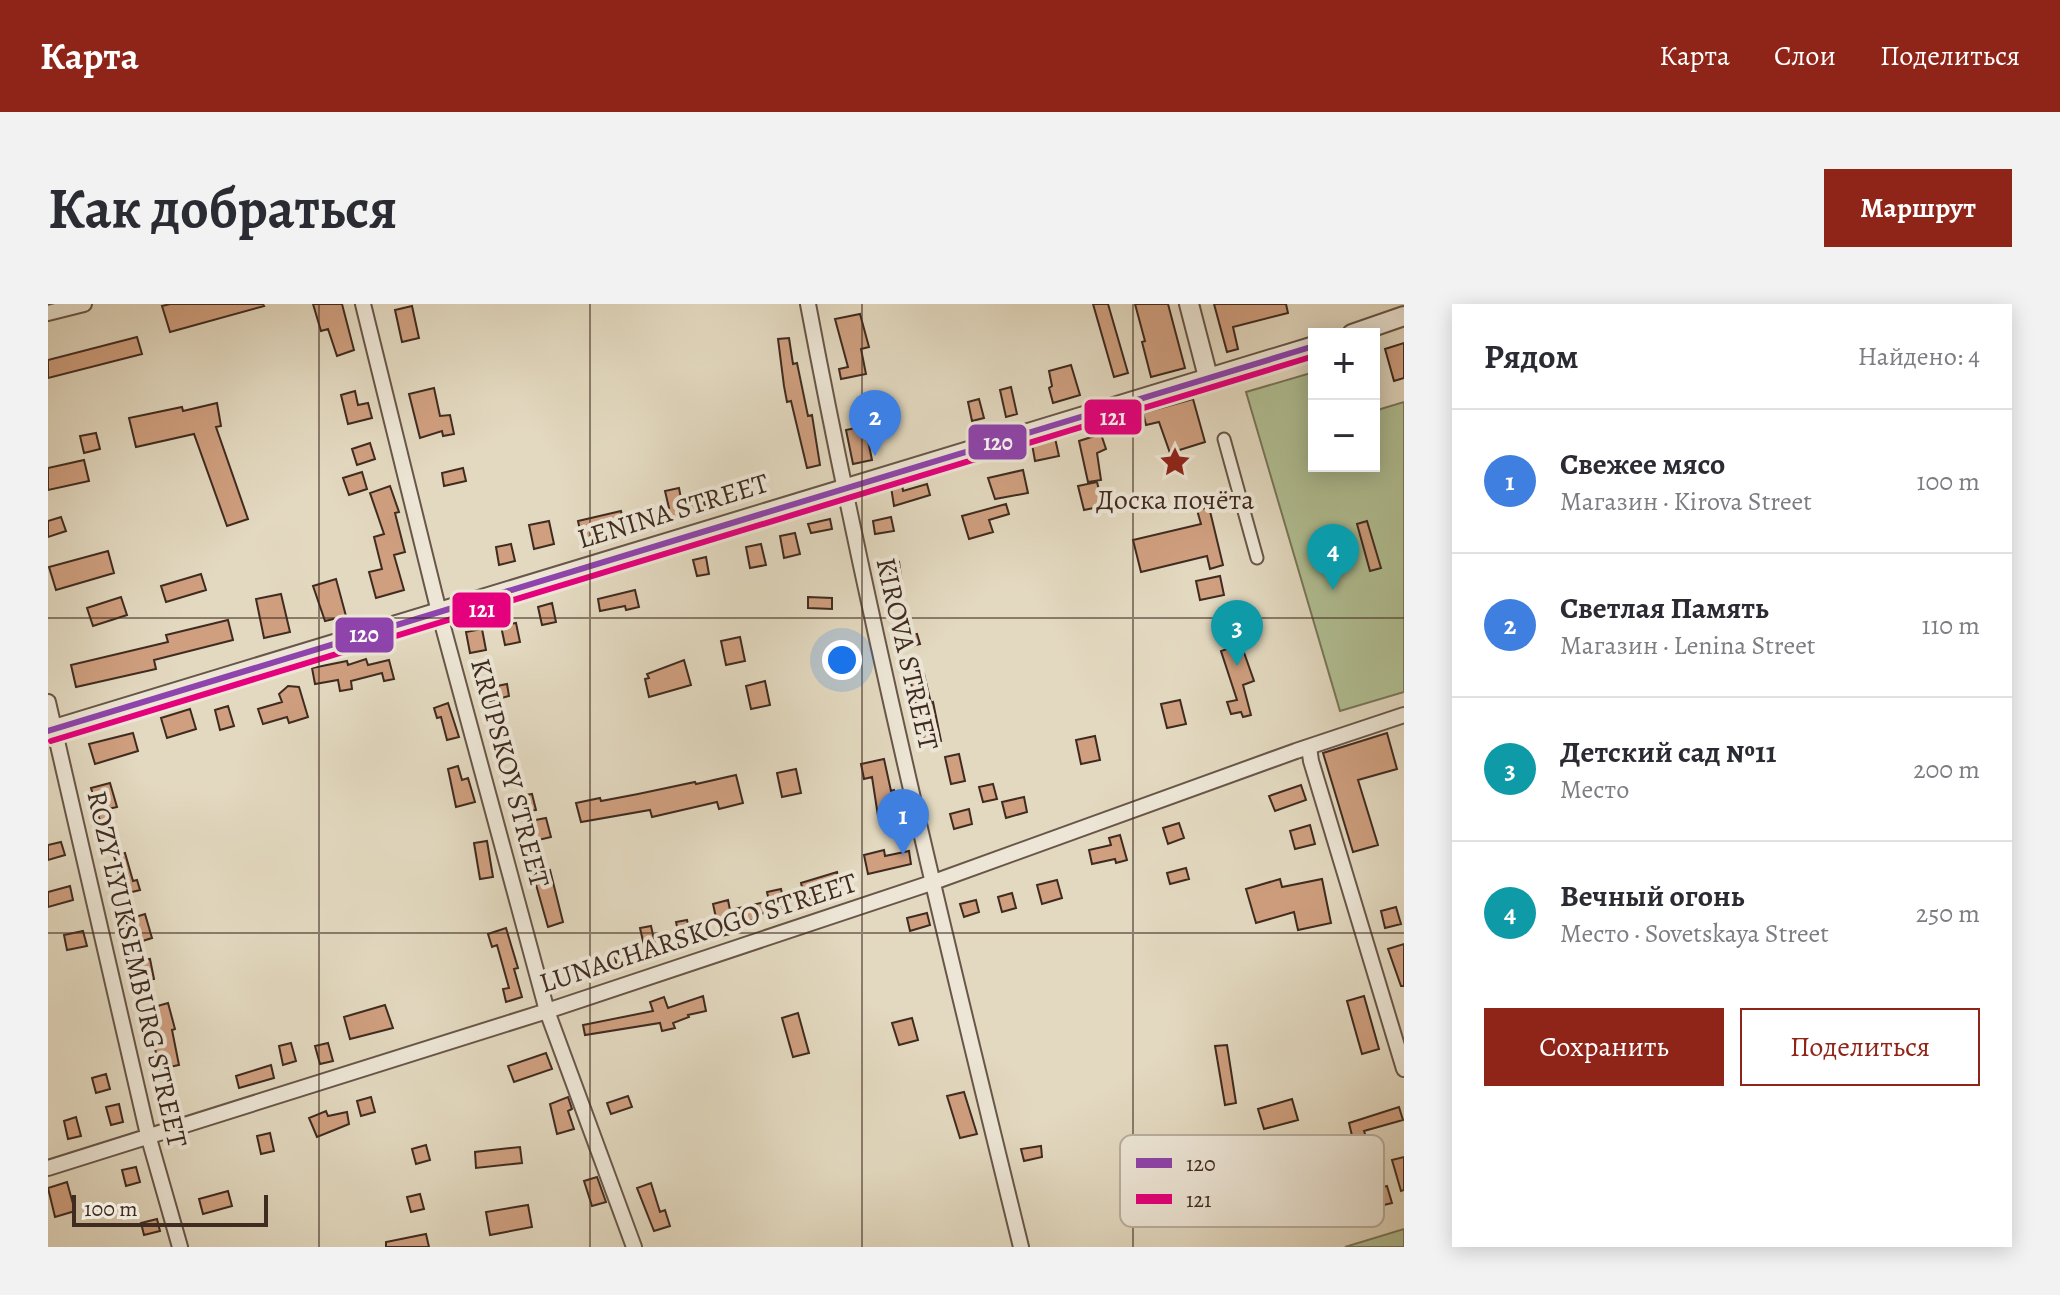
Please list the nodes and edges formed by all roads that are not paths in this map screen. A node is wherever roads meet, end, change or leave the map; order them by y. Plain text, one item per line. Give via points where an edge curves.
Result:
1 (84, 304) edge
2 (363, 304) edge
3 (808, 304) edge
4 (1189, 304) edge
5 (48, 313) edge
6 (1404, 316) edge
7 (1369, 328) edge
8 (1308, 348) edge
9 (1208, 377) junction
10 (1224, 439) dead end
11 (843, 488) junction
12 (1257, 558) dead end
13 (439, 612) junction
14 (48, 702) edge
15 (1404, 715) edge
16 (51, 730) edge
17 (1309, 747) junction
18 (931, 883) junction
19 (547, 1011) junction
20 (1404, 1069) edge
21 (148, 1135) junction
22 (48, 1168) edge
23 (180, 1247) edge
24 (634, 1247) edge
25 (1021, 1247) edge

1 - 5 street
2 - 13 street, KRUPSKOY STREET
3 - 11 street, KIROVA STREET
4 - 9 street
6 - 7 street
8 - 9 street, LENINA STREET
9 - 11 street, LENINA STREET
10 - 12 street
11 - 13 street, LENINA STREET
11 - 18 street, KIROVA STREET
13 - 16 street, LENINA STREET
13 - 19 street, KRUPSKOY STREET
14 - 16 street, ROZY LYUKSEMBURG STREET
15 - 17 street, LUNACHARSKOGO STREET
16 - 21 street, ROZY LYUKSEMBURG STREET
17 - 18 street, LUNACHARSKOGO STREET
17 - 20 street
18 - 19 street, LUNACHARSKOGO STREET
18 - 25 street, KIROVA STREET
19 - 21 street, LUNACHARSKOGO STREET
19 - 24 street, KRUPSKOY STREET
21 - 22 street, LUNACHARSKOGO STREET
21 - 23 street, ROZY LYUKSEMBURG STREET

